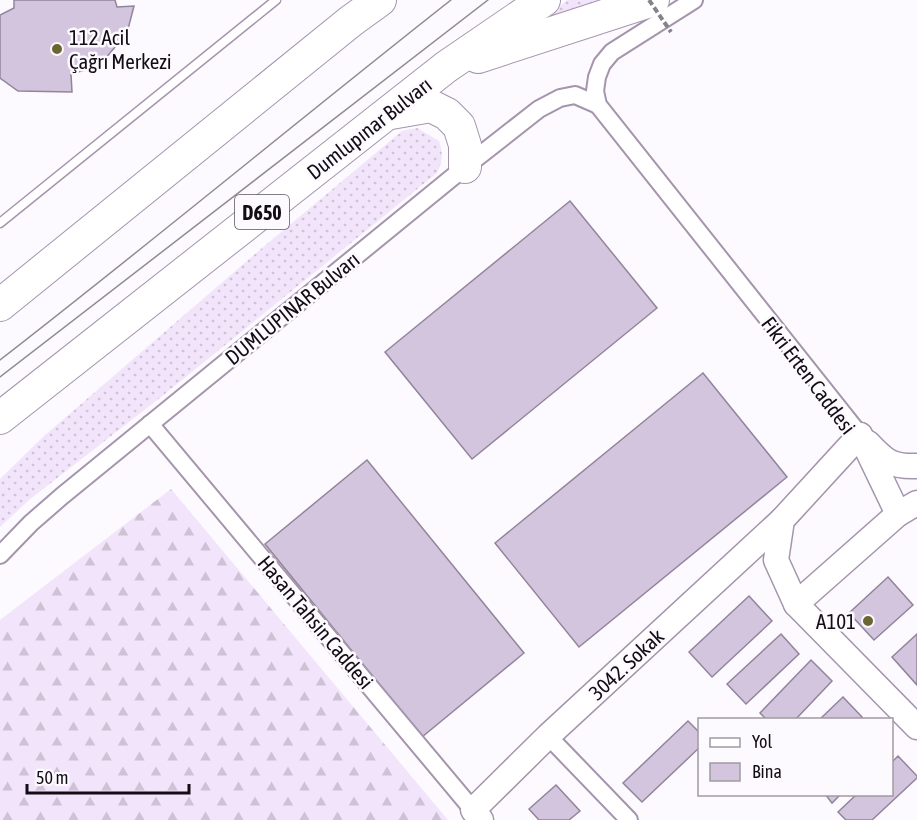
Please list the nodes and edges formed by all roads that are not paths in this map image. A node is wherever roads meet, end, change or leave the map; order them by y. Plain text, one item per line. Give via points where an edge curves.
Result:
1 (276, 0) edge
2 (380, 0) edge
3 (544, 0) edge
4 (651, 0) edge
5 (694, 0) edge
6 (355, 11) edge
7 (446, 68) junction
8 (598, 105) junction
9 (387, 114) junction
10 (465, 167) junction
11 (0, 223) edge
12 (37, 275) junction
13 (0, 296) edge
14 (0, 305) edge
15 (79, 357) junction
16 (0, 418) edge
17 (150, 424) junction
18 (0, 435) edge
19 (860, 435) junction
20 (917, 466) edge
21 (908, 509) edge
22 (782, 520) junction
23 (0, 555) edge
24 (796, 604) junction
25 (917, 727) edge
26 (548, 736) junction
27 (477, 815) edge
28 (628, 820) edge

1 - 11 lane
2 - 6 highway
3 - 7 highway, Dumlupınar Bulvarı / D650
4 - 7 highway
5 - 8 street via 612,52 597,77
6 - 12 highway
7 - 9 highway, Dumlupınar Bulvarı / D650
8 - 10 street, DUMLUPINAR Bulvarı via 575,95 560,98 538,109
8 - 19 street, Fikri Erten Caddesi
9 - 10 highway via 431,106 447,114 459,126 465,144
9 - 15 highway, Dumlupınar Bulvarı / D650
10 - 17 street, DUMLUPINAR Bulvarı
12 - 13 highway
12 - 14 highway
15 - 16 highway, Dumlupınar Bulvarı / D650
15 - 18 highway
17 - 23 street, DUMLUPINAR Bulvarı via 31,523
17 - 27 street, Hasan Tahsin Caddesi
19 - 20 street via 885,461
19 - 21 street
19 - 22 street, Fikri Erten Caddesi
21 - 24 street
22 - 24 street via 776,560
22 - 26 street, 3042. Sokak
24 - 25 street
26 - 27 street, 3042. Sokak
26 - 28 street

